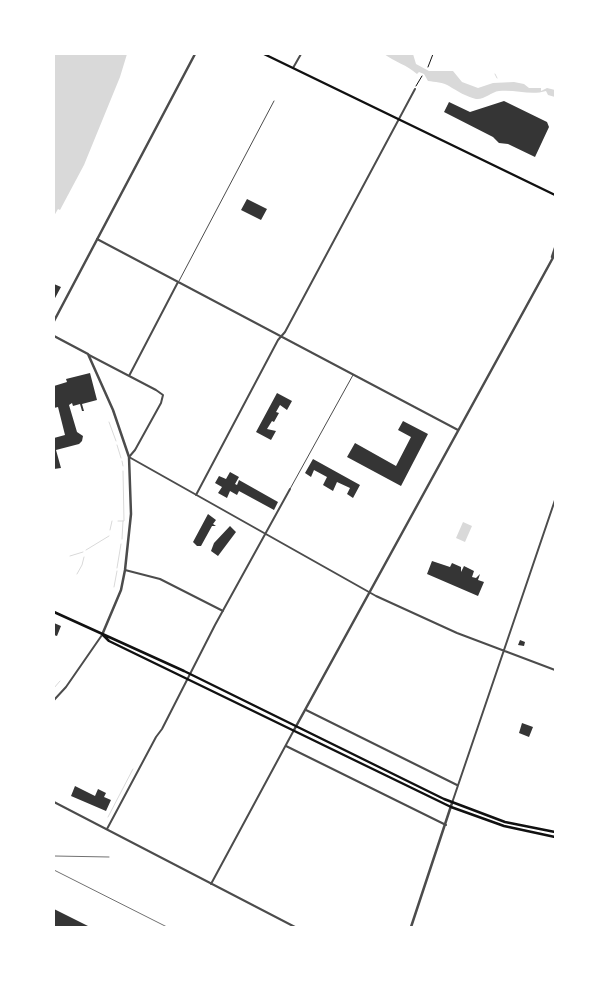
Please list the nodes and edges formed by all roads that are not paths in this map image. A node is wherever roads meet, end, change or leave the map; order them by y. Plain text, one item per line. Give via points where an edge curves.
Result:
1 (195, 54) edge
2 (264, 54) edge
3 (301, 54) edge
4 (293, 68) junction
5 (415, 88) road end
6 (274, 101) dead end
7 (399, 120) junction
8 (555, 195) edge
9 (97, 239) junction
10 (555, 248) edge
11 (555, 254) edge
12 (552, 258) junction
13 (178, 282) junction
14 (54, 321) edge
15 (54, 336) edge
16 (282, 337) junction
17 (88, 354) junction
18 (354, 374) junction
19 (129, 376) junction
20 (458, 430) junction
21 (129, 457) junction
22 (290, 489) joint
23 (196, 495) junction
24 (555, 500) edge
25 (265, 534) junction
26 (125, 570) junction
27 (370, 592) junction
28 (222, 611) junction
29 (54, 612) edge
30 (102, 635) junction
31 (503, 651) junction
32 (555, 670) edge
33 (190, 674) junction
34 (187, 678) junction
35 (54, 700) edge
36 (306, 710) junction
37 (296, 726) junction
38 (294, 730) junction
39 (286, 746) junction
40 (457, 784) junction
41 (54, 802) edge
42 (452, 803) junction
43 (451, 807) junction
44 (446, 825) junction
45 (107, 829) junction
46 (555, 832) edge
47 (555, 837) edge
48 (211, 884) junction
49 (295, 927) edge
50 (411, 927) edge

1 - 9 street
2 - 4 main road
3 - 4 street
4 - 7 main road
5 - 7 street
6 - 13 lane
7 - 8 main road
7 - 16 street
9 - 13 street
9 - 14 street
10 - 12 street
11 - 12 street
12 - 20 street
13 - 16 street
13 - 19 street
15 - 17 street
16 - 18 street
16 - 23 street via 278,340
17 - 19 street
17 - 21 street via 113,410
18 - 20 street
18 - 22 lane
19 - 21 street via 163,395 137,447
20 - 27 street
21 - 23 street
21 - 26 street via 131,514
22 - 25 street
23 - 25 street
24 - 31 street
25 - 27 street
25 - 28 street
26 - 28 street via 160,579
26 - 30 street via 121,590
27 - 31 street via 430,622
27 - 36 street
28 - 33 street
29 - 30 main road
30 - 33 main road via 111,636
30 - 34 main road via 108,641
30 - 35 street
31 - 32 street
31 - 40 street
33 - 34 street
33 - 37 main road
34 - 38 main road
34 - 45 street
36 - 37 street
36 - 40 street
37 - 38 street
37 - 42 main road
38 - 39 street
38 - 43 main road
39 - 44 street
39 - 48 street
40 - 42 street
41 - 45 street
42 - 43 street
42 - 46 main road via 505,822
43 - 44 street
43 - 47 main road via 504,826
44 - 50 street
45 - 48 street
48 - 49 street

